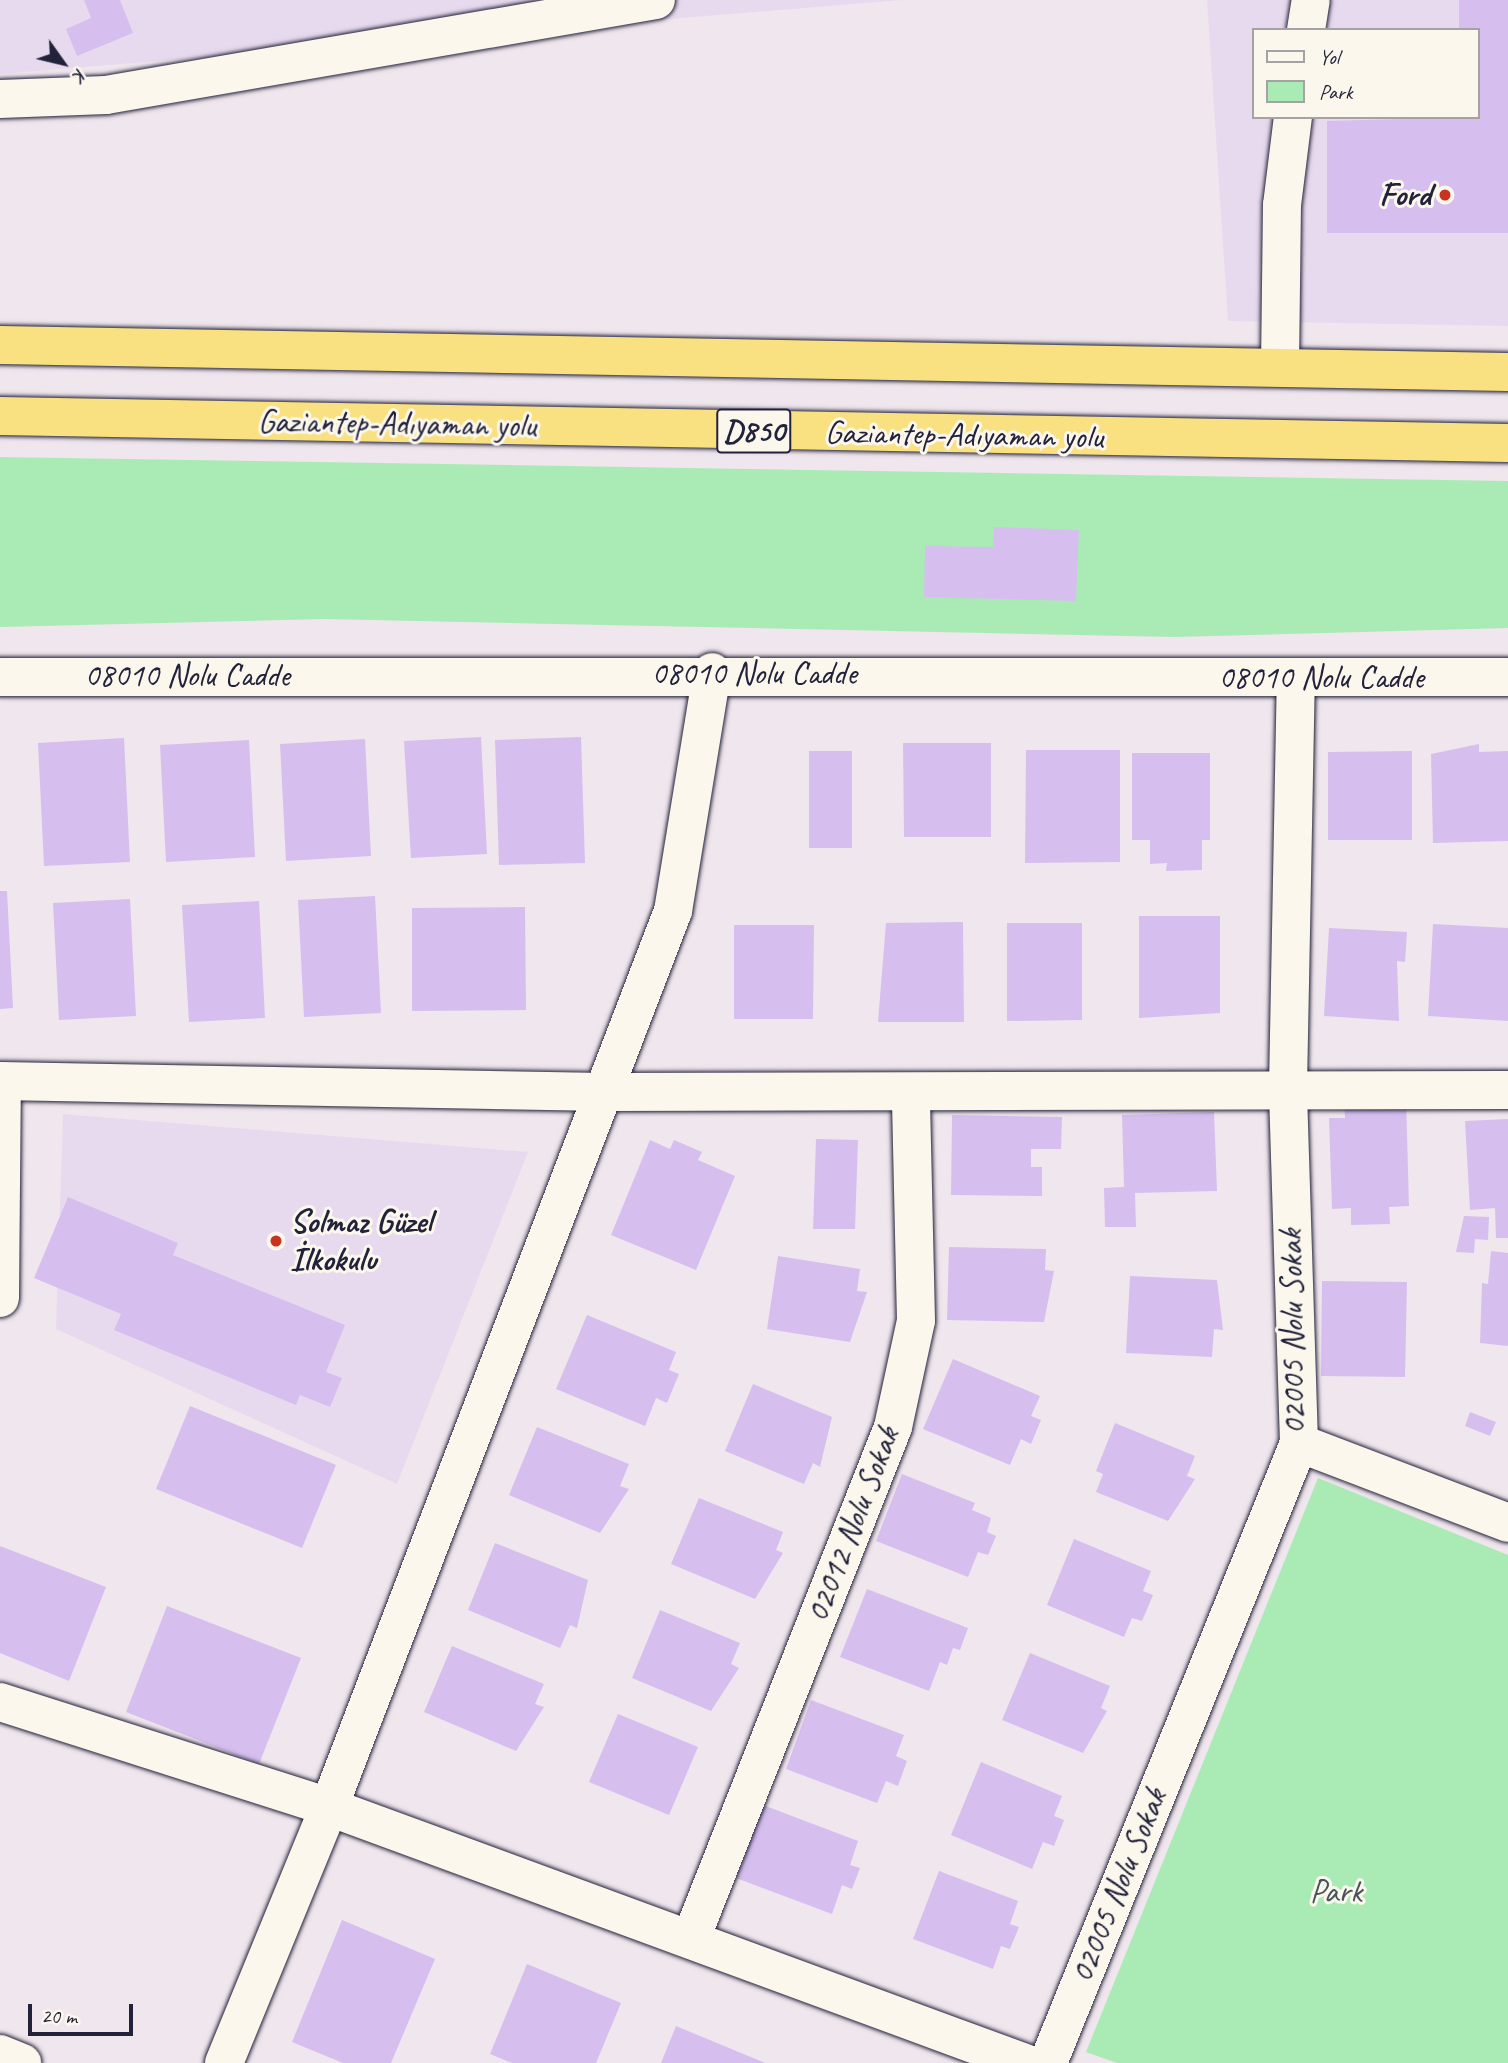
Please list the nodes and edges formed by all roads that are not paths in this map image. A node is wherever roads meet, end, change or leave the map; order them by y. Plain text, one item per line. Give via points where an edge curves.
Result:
1 (656, 0) edge
2 (1311, 0) edge
3 (1306, 28) edge
4 (0, 99) edge
5 (1293, 119) edge
6 (0, 345) edge
7 (1280, 368) junction
8 (1508, 372) edge
9 (0, 416) edge
10 (1508, 443) edge
11 (712, 672) junction
12 (0, 677) edge
13 (1508, 677) edge
14 (1296, 680) junction
15 (1, 1081) edge
16 (1288, 1087) junction
17 (1508, 1090) edge
18 (606, 1092) junction
19 (911, 1093) junction
20 (0, 1298) edge
21 (1298, 1443) junction
22 (1508, 1523) edge
23 (0, 1702) edge
24 (329, 1807) junction
25 (692, 1936) junction
26 (0, 2054) edge
27 (22, 2063) edge
28 (223, 2063) edge
29 (1025, 2063) edge
30 (1048, 2063) edge

1 - 4 street via 106,95
2 - 3 street
5 - 7 street via 1282,205
6 - 7 highway, D850
7 - 8 highway, D850
9 - 10 highway, Gaziantep-Adıyaman yolu / D850
11 - 12 street, 08010 Nolu Cadde
11 - 14 street, 08010 Nolu Cadde
11 - 18 street via 673,911
13 - 14 street, 08010 Nolu Cadde
14 - 16 street, 02005 Nolu Sokak
15 - 18 street
15 - 20 street
16 - 17 street
16 - 19 street
16 - 21 street, 02005 Nolu Sokak
18 - 19 street
18 - 24 street
19 - 25 street, 02012 Nolu Sokak via 916,1321 893,1427
21 - 22 street
21 - 30 street, 02005 Nolu Sokak
23 - 24 street
24 - 25 street
24 - 28 street
25 - 29 street
26 - 27 street

